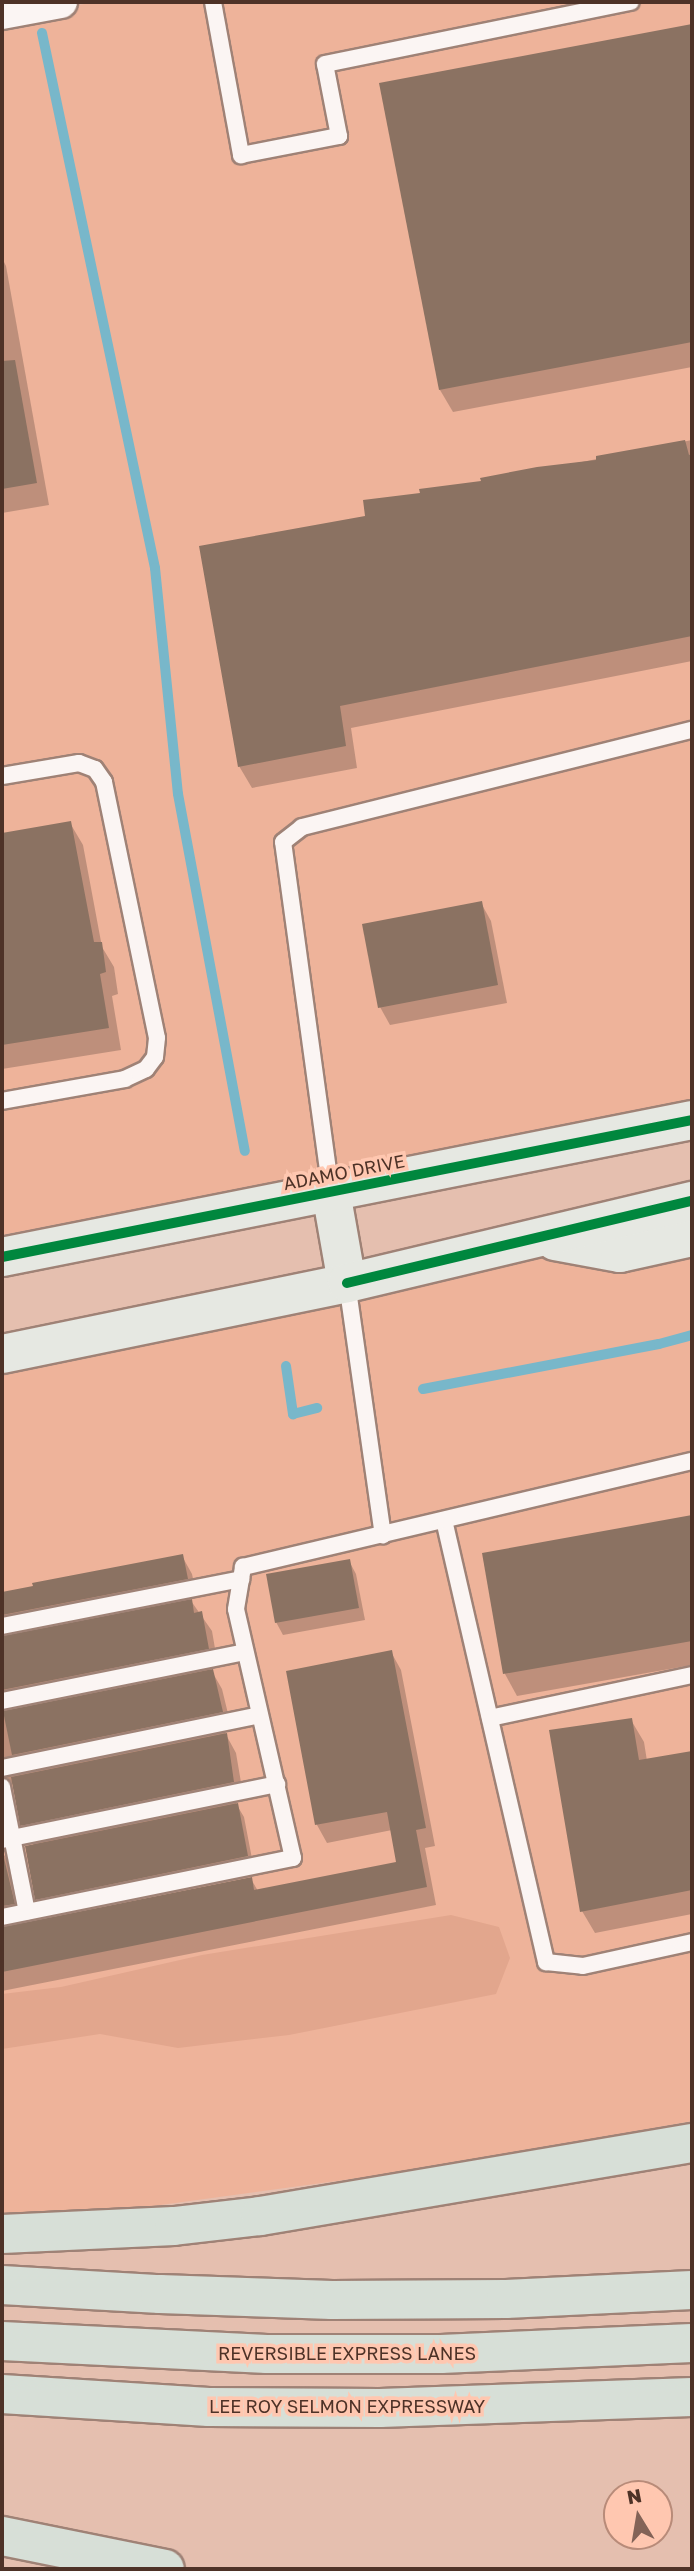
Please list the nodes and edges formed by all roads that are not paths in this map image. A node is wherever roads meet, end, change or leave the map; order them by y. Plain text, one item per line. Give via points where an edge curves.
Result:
1 (61, 2) edge
2 (213, 2) edge
3 (631, 2) edge
4 (2, 13) edge
5 (692, 730) edge
6 (2, 776) edge
7 (2, 1101) edge
8 (692, 1120) edge
9 (331, 1192) junction
10 (692, 1201) edge
11 (692, 1237) edge
12 (542, 1238) junction
13 (2, 1257) edge
14 (346, 1283) junction
15 (2, 1354) edge
16 (692, 1461) edge
17 (444, 1520) junction
18 (383, 1535) junction
19 (241, 1579) junction
20 (2, 1626) edge
21 (246, 1652) junction
22 (692, 1675) edge
23 (2, 1701) edge
24 (260, 1715) junction
25 (490, 1718) junction
26 (2, 1768) edge
27 (276, 1784) junction
28 (2, 1787) edge
29 (7, 1839) edge
30 (27, 1912) junction
31 (2, 1917) edge
32 (692, 1942) edge
33 (692, 2143) edge
34 (2, 2234) edge
35 (2, 2285) edge
36 (692, 2290) edge
37 (2, 2342) edge
38 (692, 2343) edge
39 (2, 2395) edge
40 (692, 2398) edge
41 (2, 2536) edge
42 (164, 2569) edge

1 - 4 street
2 - 3 lane via 241,155 339,136 325,64
5 - 9 lane via 303,827 283,842
6 - 7 lane via 79,763 95,769 104,782 158,1038 155,1057 146,1069 125,1079
8 - 9 main road, ADAMO DRIVE
9 - 13 main road, ADAMO DRIVE
9 - 14 main road
10 - 12 main road
11 - 12 main road via 620,1254
12 - 14 main road
14 - 15 main road
14 - 18 lane
16 - 17 lane
17 - 18 lane
17 - 25 lane
18 - 19 lane via 243,1567
19 - 20 lane
19 - 21 lane via 236,1609
21 - 23 lane
21 - 24 lane
22 - 25 lane
24 - 26 lane
24 - 27 lane
25 - 32 lane via 546,1962 583,1966
27 - 29 lane
27 - 30 lane via 293,1858
28 - 29 lane
29 - 30 lane
30 - 31 lane
33 - 34 highway via 260,2216 134,2229
35 - 36 highway via 332,2300 506,2299
37 - 38 highway, REVERSIBLE EXPRESS LANES via 294,2354 557,2351
39 - 40 highway, LEE ROY SELMON EXPRESSWAY via 209,2407 367,2408
41 - 42 highway

